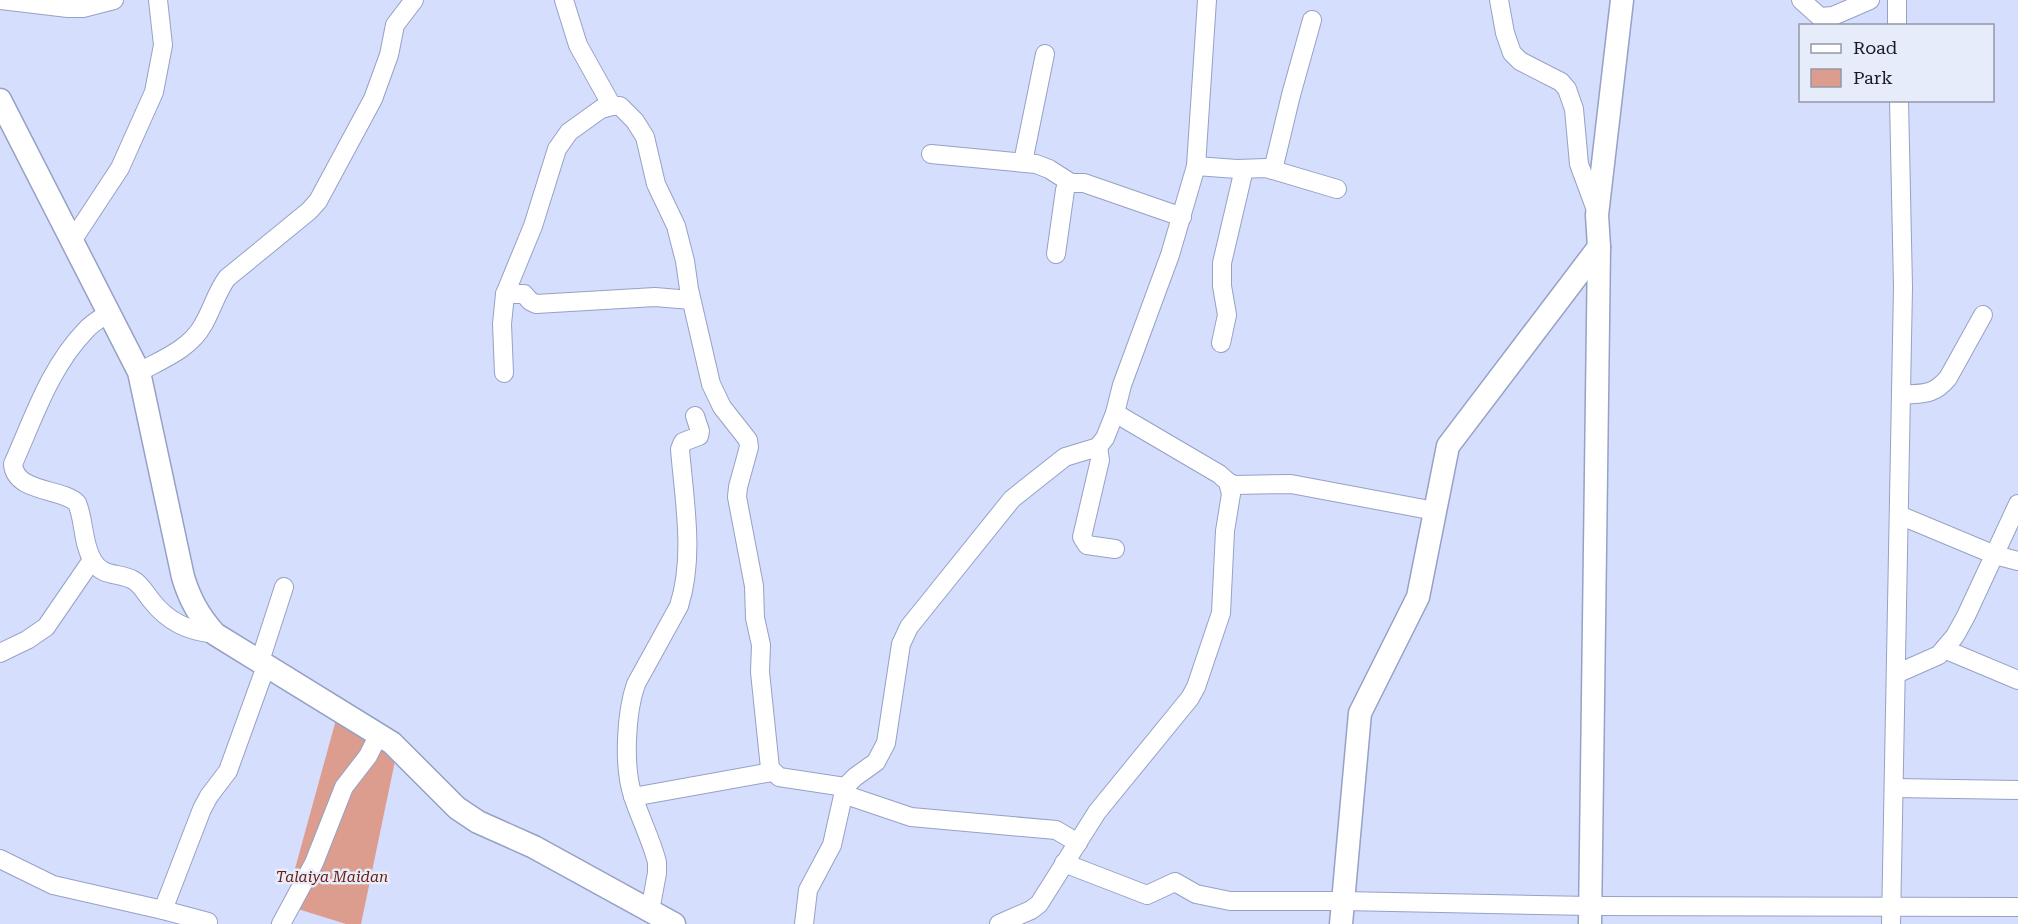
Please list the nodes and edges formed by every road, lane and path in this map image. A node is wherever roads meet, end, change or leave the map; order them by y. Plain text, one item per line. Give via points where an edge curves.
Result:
1 (0, 0) edge
2 (114, 0) edge
3 (158, 0) edge
4 (414, 0) edge
5 (564, 0) edge
6 (1208, 0) edge
7 (1499, 0) edge
8 (1801, 0) edge
9 (1870, 0) edge
10 (1897, 0) edge
11 (1622, 6) edge
12 (1312, 20) dead end
13 (1897, 24) edge
14 (1045, 54) dead end
15 (0, 100) edge
16 (1899, 102) edge
17 (612, 106) junction
18 (931, 154) dead end
19 (1023, 162) junction
20 (1196, 166) junction
21 (1244, 169) junction
22 (1274, 170) junction
23 (1071, 183) junction
24 (1337, 189) dead end
25 (1598, 205) junction
26 (1182, 217) junction
27 (72, 241) junction
28 (1599, 247) junction
29 (1056, 254) dead end
30 (505, 294) junction
31 (691, 300) junction
32 (109, 313) junction
33 (1983, 315) dead end
34 (1221, 343) dead end
35 (139, 372) junction
36 (504, 373) dead end
37 (1901, 395) junction
38 (1115, 413) junction
39 (695, 416) dead end
40 (1098, 447) junction
41 (1228, 482) junction
42 (2018, 504) edge
43 (1435, 511) junction
44 (1899, 515) junction
45 (1115, 549) dead end
46 (1995, 555) junction
47 (2018, 561) edge
48 (101, 568) junction
49 (284, 587) dead end
50 (215, 634) junction
51 (1944, 650) junction
52 (0, 653) edge
53 (263, 663) junction
54 (1896, 674) junction
55 (2018, 680) edge
56 (379, 734) junction
57 (772, 772) junction
58 (1894, 788) junction
59 (2018, 790) edge
60 (844, 791) junction
61 (633, 797) junction
62 (1078, 843) junction
63 (0, 859) edge
64 (1064, 863) junction
65 (1343, 901) junction
66 (2018, 907) edge
67 (163, 910) junction
68 (1590, 915) edge
69 (1892, 915) edge
70 (658, 918) edge
71 (208, 922) dead end
72 (281, 924) edge
73 (804, 924) edge
74 (999, 924) edge
75 (1341, 924) edge

1 - 2 street via 68,8
3 - 27 street via 163,45 154,92 120,168
4 - 35 street via 394,25 389,55 373,99 318,201 226,278 194,338
5 - 17 street via 578,45
6 - 20 street
7 - 25 street via 1512,53 1567,89 1574,109 1579,164
8 - 9 street via 1820,17 1833,16
10 - 13 street
11 - 25 street
12 - 22 street
14 - 19 street
15 - 27 street
16 - 37 street
17 - 30 street via 601,109 569,132 557,149 533,226
17 - 31 street via 620,106 629,113 645,137 656,184 676,226
18 - 19 street
19 - 23 street via 1049,169
20 - 21 street
20 - 26 street
21 - 22 street
21 - 34 street via 1222,263 1227,320
22 - 24 street
23 - 26 street via 1084,183
23 - 29 street via 1065,190
25 - 28 street
26 - 38 street
27 - 32 street
28 - 43 street via 1448,446
28 - 68 street
30 - 31 street via 524,294 536,304 655,297
30 - 36 street
31 - 57 street via 711,384 748,440 738,497 754,586 754,618 762,645 760,672
32 - 35 street
32 - 48 street via 74,344 47,384 14,464 17,476 33,486 77,503 87,547
33 - 37 street via 1948,378 1937,390
35 - 50 street via 188,594
37 - 44 street
38 - 40 street
38 - 41 street
39 - 61 street via 699,436 683,442 680,449 686,581 679,606 632,695 628,776
40 - 45 street via 1100,460 1082,537 1087,544
40 - 60 street via 1065,457 1012,499 909,627 899,654 886,743 876,762
41 - 43 street via 1291,484
41 - 62 street via 1231,494 1221,613 1196,687 1097,812
42 - 46 street
43 - 65 street via 1418,597 1360,714
44 - 46 street
44 - 54 street
46 - 47 street
46 - 51 street via 1966,616
48 - 50 street via 133,579 160,611 180,626
48 - 52 street via 46,627
49 - 53 street
50 - 53 street
51 - 54 street
51 - 55 street
53 - 56 street
53 - 67 street via 228,771 202,809
54 - 58 street
56 - 70 street via 457,808 478,822 534,847
56 - 72 street via 344,787 315,863
57 - 60 street via 779,777
57 - 61 street
58 - 59 street
58 - 69 street
60 - 62 street via 911,817 1056,830
60 - 73 street via 832,845 808,890
61 - 70 street via 657,862
62 - 64 street
63 - 67 street via 53,885
64 - 65 street via 1147,895 1175,882 1197,894 1230,901
64 - 74 street via 1039,904
65 - 68 street
65 - 75 street
66 - 69 street
67 - 71 street
68 - 69 street

